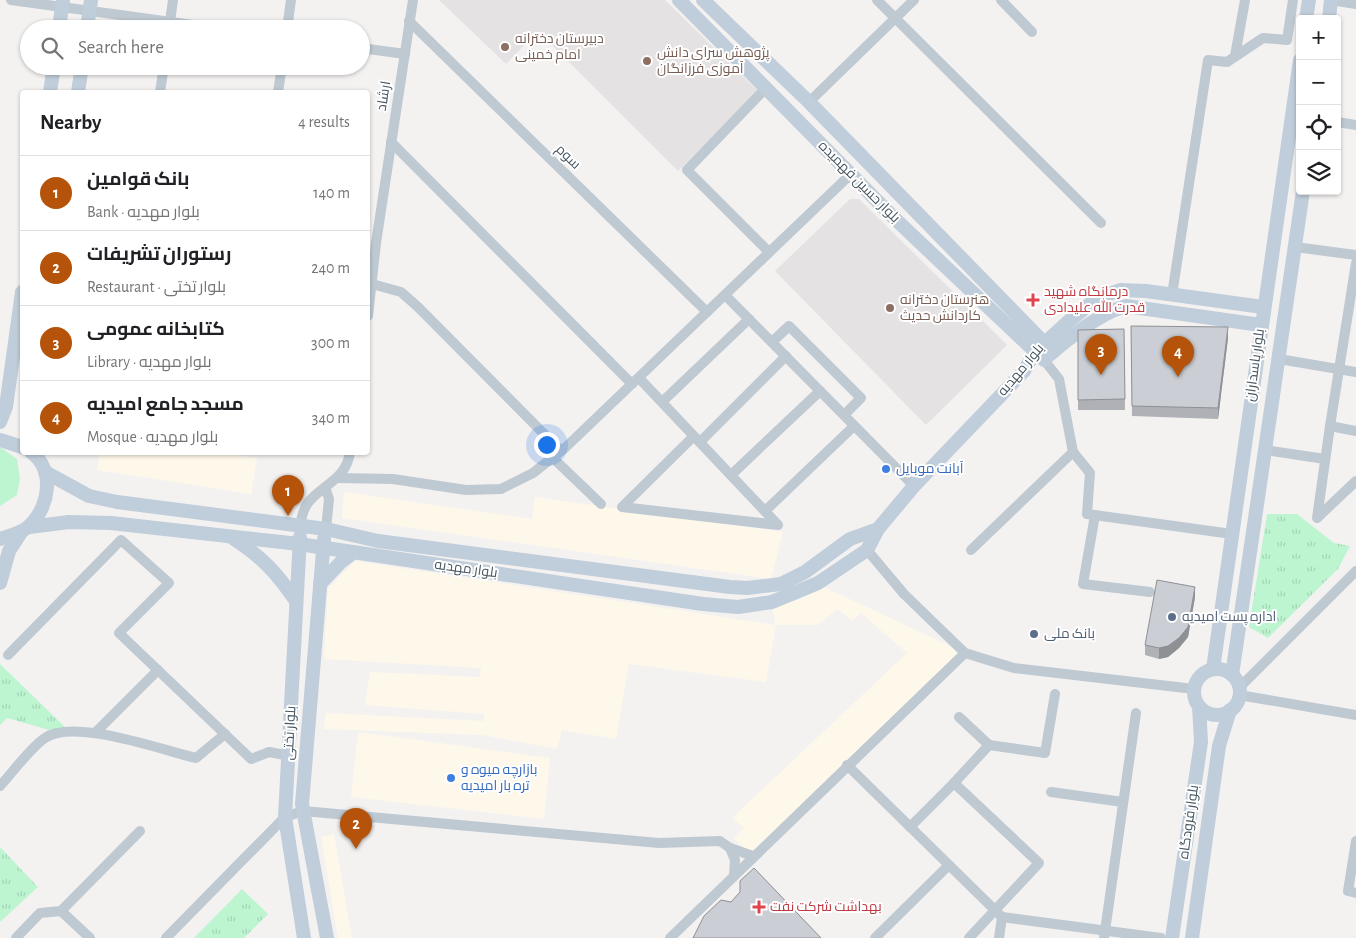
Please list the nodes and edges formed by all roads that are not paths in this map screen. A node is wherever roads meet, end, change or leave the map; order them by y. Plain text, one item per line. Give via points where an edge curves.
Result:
1 (11, 0) edge
2 (173, 0) edge
3 (291, 0) edge
4 (412, 0) edge
5 (679, 0) edge
6 (703, 0) edge
7 (877, 0) edge
8 (914, 0) edge
9 (1001, 0) edge
10 (1014, 0) edge
11 (1245, 0) edge
12 (1293, 0) edge
13 (1309, 0) edge
14 (1331, 0) edge
15 (63, 3) edge
16 (1356, 4) edge
17 (90, 5) edge
18 (1012, 11) junction
19 (1307, 15) edge
20 (1329, 15) edge
21 (895, 18) junction
22 (60, 20) edge
23 (88, 20) edge
24 (149, 20) edge
25 (170, 20) edge
26 (288, 20) edge
27 (409, 21) junction
28 (1032, 32) dead end
29 (370, 49) edge
30 (405, 54) junction
31 (1235, 56) junction
32 (53, 75) edge
33 (81, 75) edge
34 (163, 75) edge
35 (281, 75) edge
36 (1296, 87) edge
37 (766, 88) junction
38 (50, 90) edge
39 (78, 90) edge
40 (160, 90) edge
41 (278, 90) edge
42 (809, 102) junction
43 (1341, 123) edge
44 (1356, 125) edge
45 (391, 142) junction
46 (851, 174) junction
47 (1302, 195) edge
48 (1101, 223) dead end
49 (372, 243) edge
50 (1295, 247) junction
51 (770, 252) junction
52 (1356, 255) edge
53 (1356, 263) edge
54 (372, 284) junction
55 (725, 295) junction
56 (1172, 295) junction
57 (370, 300) edge
58 (1353, 303) edge
59 (20, 306) edge
60 (1263, 307) junction
61 (707, 312) junction
62 (749, 319) junction
63 (1261, 325) junction
64 (772, 342) junction
65 (1044, 352) junction
66 (786, 356) junction
67 (1279, 359) junction
68 (1339, 369) junction
69 (1356, 372) edge
70 (635, 381) junction
71 (820, 391) junction
72 (662, 402) junction
73 (844, 415) junction
74 (0, 422) edge
75 (854, 426) junction
76 (1330, 426) junction
77 (1356, 431) edge
78 (697, 439) junction
79 (0, 440) edge
80 (20, 445) edge
81 (1264, 450) junction
82 (1073, 452) junction
83 (557, 454) junction
84 (35, 455) edge
85 (349, 455) edge
86 (1325, 459) junction
87 (45, 472) junction
88 (731, 475) junction
89 (339, 478) junction
90 (1356, 482) edge
91 (914, 486) junction
92 (325, 487) junction
93 (601, 504) dead end
94 (765, 511) junction
95 (1095, 515) junction
96 (301, 526) junction
97 (25, 529) junction
98 (326, 529) junction
99 (878, 529) junction
100 (1232, 534) junction
101 (231, 537) junction
102 (0, 539) edge
103 (299, 544) junction
104 (323, 548) junction
105 (867, 550) junction
106 (971, 550) dead end
107 (353, 553) junction
108 (2, 563) edge
109 (1356, 571) edge
110 (0, 583) edge
111 (320, 584) junction
112 (1150, 592) dead end
113 (296, 601) junction
114 (964, 653) junction
115 (8, 654) dead end
116 (1213, 669) junction
117 (158, 670) junction
118 (1232, 675) junction
119 (1194, 688) junction
120 (1239, 692) junction
121 (1055, 694) dead end
122 (1199, 706) junction
123 (1230, 710) junction
124 (1136, 713) dead end
125 (1356, 715) edge
126 (959, 717) dead end
127 (96, 732) junction
128 (224, 734) junction
129 (989, 745) junction
130 (290, 756) junction
131 (847, 765) junction
132 (954, 782) junction
133 (0, 786) edge
134 (1051, 792) dead end
135 (1123, 802) junction
136 (303, 812) junction
137 (285, 817) junction
138 (910, 827) junction
139 (140, 831) dead end
140 (1356, 841) edge
141 (730, 848) junction
142 (753, 856) junction
143 (949, 865) junction
144 (734, 874) junction
145 (1356, 893) edge
146 (61, 910) junction
147 (999, 913) junction
148 (1105, 934) edge
149 (16, 938) edge
150 (90, 938) edge
151 (166, 938) edge
152 (304, 938) edge
153 (326, 938) edge
154 (670, 938) edge
155 (875, 938) edge
156 (969, 938) edge
157 (999, 938) edge
158 (1161, 938) edge
159 (1172, 938) edge
160 (1192, 938) edge

1 - 15 street
2 - 25 street
3 - 26 street
4 - 27 street, ارشاد
5 - 37 street, بلوار حسین فهمیده
6 - 42 street, بلوار حسین فهمیده
7 - 21 street
8 - 21 street
9 - 18 street
10 - 18 street
11 - 31 street
12 - 31 street via 1286,40 1263,38
13 - 19 street
14 - 16 street
14 - 20 street
15 - 17 street
15 - 22 street
17 - 23 street
17 - 24 street
18 - 28 street
21 - 42 street
21 - 48 street
27 - 30 street, ارشاد
27 - 61 street, سوم
29 - 30 street
30 - 45 street, ارشاد
31 - 56 street via 1227,62 1208,60
32 - 38 street
33 - 39 street
34 - 40 street
35 - 41 street
36 - 60 street, بلوار پاسداران
37 - 46 street, بلوار حسین فهمیده
37 - 51 street via 687,170
42 - 65 street, بلوار حسین فهمیده
43 - 44 street
45 - 49 street, ارشاد
45 - 70 street
46 - 51 street
46 - 65 street, بلوار حسین فهمیده
47 - 50 street, بلوار پاسداران
49 - 54 street, ارشاد
50 - 52 street
50 - 67 street, بلوار پاسداران
51 - 55 street
53 - 58 street
54 - 57 street, ارشاد
54 - 83 street via 401,292 418,307
55 - 61 street
55 - 62 street
56 - 60 street, بلوار مهدیه
56 - 65 street, بلوار مهدیه via 1121,290 1106,295 1090,304
58 - 68 street
59 - 74 street via 6,407
60 - 63 street, بلوار پاسداران
61 - 70 street
62 - 64 street
62 - 72 street
63 - 65 street, بلوار مهدیه via 1126,306 1112,309
63 - 100 street, بلوار پاسداران
64 - 66 street
64 - 73 street via 789,326 861,398
65 - 82 street via 1059,379
65 - 91 street, بلوار مهدیه
66 - 71 street
66 - 78 street
67 - 68 street
67 - 81 street, بلوار پاسداران
68 - 69 street
68 - 76 street
70 - 72 street
70 - 83 street
71 - 73 street
71 - 88 street
72 - 78 street
73 - 75 street
75 - 91 street
75 - 94 street
76 - 77 street
76 - 86 street
78 - 88 street
78 - 94 street via 622,507 778,524
79 - 80 street
81 - 86 street
81 - 118 street, بلوار پاسداران
82 - 95 street via 1090,473 1086,514
82 - 106 street
83 - 89 street via 533,473 502,489 466,490 393,479
83 - 93 street
84 - 87 street
85 - 89 street
86 - 90 street via 1316,518
87 - 96 street, بلوار مهدیه via 89,496 117,502
87 - 97 street via 48,492 42,512
88 - 94 street
89 - 92 street
91 - 99 street, بلوار مهدیه
92 - 96 street via 304,506
92 - 98 street via 329,499
95 - 100 street
95 - 112 street via 1083,584
96 - 98 street, بلوار مهدیه
96 - 103 street, بلوار تختی
97 - 101 street, بلوار مهدیه via 70,522 111,522
97 - 102 street, بلوار مهدیه
97 - 108 street
98 - 99 street, بلوار مهدیه via 378,541 747,588 781,584 805,572 850,539
98 - 104 street, بلوار تختی
99 - 105 street, بلوار مهدیه
100 - 116 street, بلوار پاسداران
101 - 103 street, بلوار مهدیه
101 - 113 street via 260,556
103 - 104 street, بلوار مهدیه
103 - 113 street, بلوار تختی
104 - 107 street, بلوار مهدیه
104 - 111 street, بلوار تختی
105 - 107 street, بلوار مهدیه via 799,592 772,602 738,607
105 - 114 street via 904,594
107 - 111 street
108 - 110 street
109 - 120 street
111 - 136 street, بلوار تختی
113 - 130 street, بلوار تختی
114 - 119 street via 1014,668
114 - 131 street
115 - 117 street via 121,540 168,583 119,633
116 - 118 street
116 - 119 street via 1200,676
117 - 127 street
117 - 128 street
118 - 120 street
119 - 122 street
120 - 123 street
120 - 125 street
121 - 129 street via 1045,752
122 - 123 street via 1210,714 1224,714
122 - 159 street, بلوار فرودگاه via 1201,742
123 - 160 street, بلوار فرودگاه via 1219,746
124 - 135 street
126 - 129 street
127 - 128 street via 196,758
127 - 133 street via 68,732 46,737
128 - 130 street via 251,759 270,752
129 - 132 street
130 - 137 street, بلوار تختی
131 - 138 street
131 - 142 street
132 - 138 street
132 - 147 street via 1039,863
134 - 135 street
135 - 148 street
136 - 137 street
136 - 141 street via 659,843 720,841
136 - 153 street, بلوار تختی
137 - 151 street
137 - 152 street, بلوار تختی
138 - 143 street
139 - 146 street
140 - 145 street via 1348,891
141 - 142 street
141 - 144 street via 735,860
142 - 144 street
143 - 147 street
143 - 155 street
144 - 154 street
146 - 149 street via 40,913
146 - 150 street
147 - 148 street
147 - 156 street
147 - 157 street
148 - 158 street

